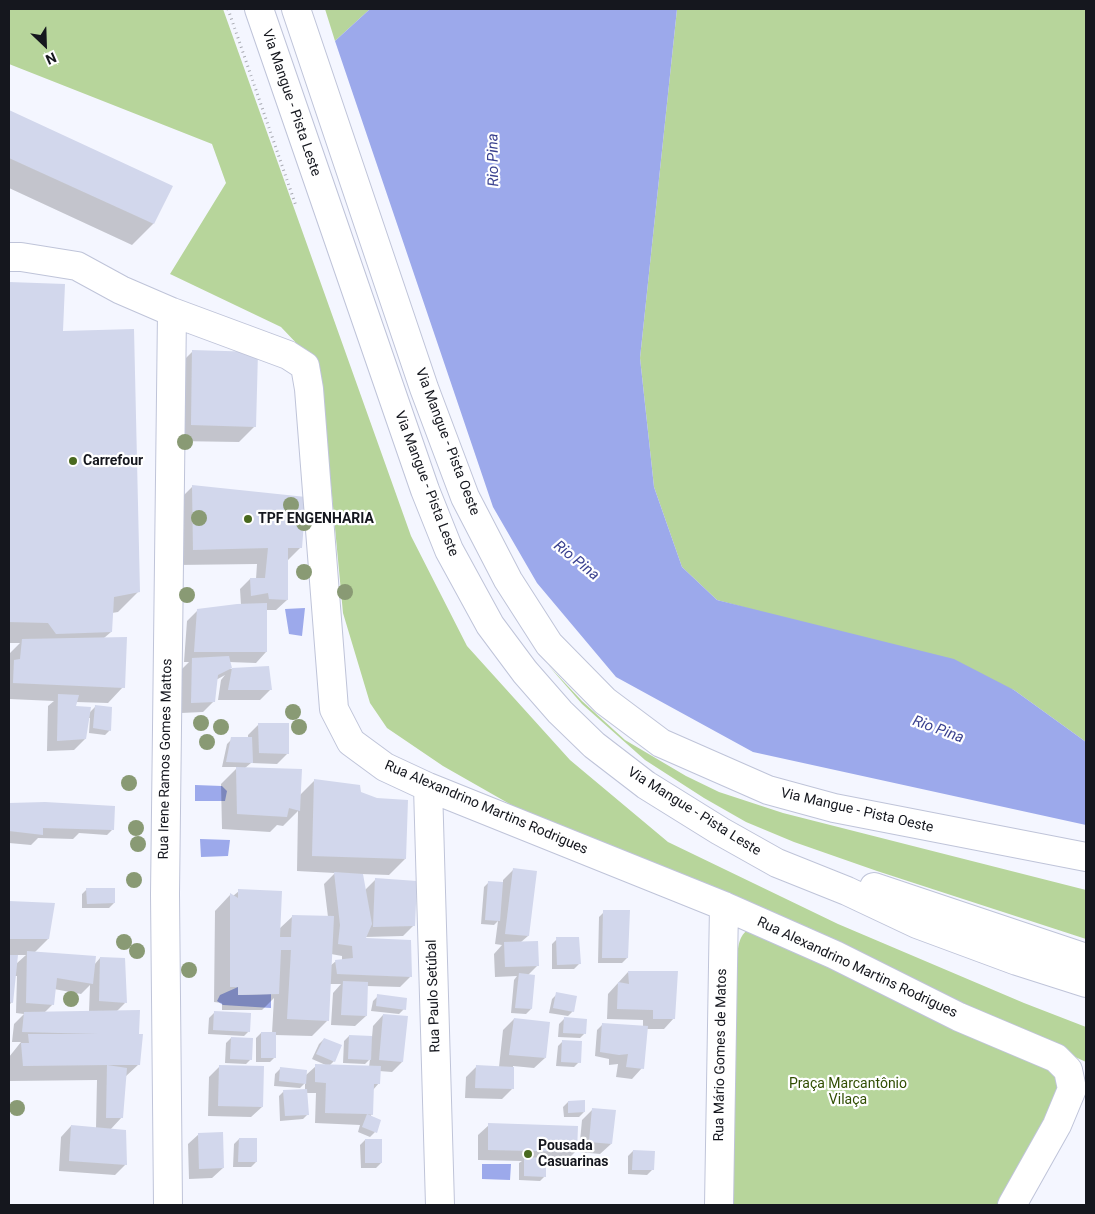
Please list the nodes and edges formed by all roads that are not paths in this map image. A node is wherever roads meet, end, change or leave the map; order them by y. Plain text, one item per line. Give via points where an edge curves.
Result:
1 (258, 9) edge
2 (296, 9) edge
3 (9, 257) edge
4 (172, 312) junction
5 (428, 787) junction
6 (1000, 841) junction
7 (764, 856) junction
8 (1086, 857) edge
9 (1086, 871) edge
10 (724, 906) junction
11 (1086, 958) edge
12 (1086, 983) edge
13 (168, 1205) edge
14 (440, 1205) edge
15 (719, 1205) edge
16 (1012, 1205) edge

1 - 7 street, Via Mangue - Pista Leste via 425,490 449,550 490,625 525,672 594,745 646,785
2 - 6 street, Via Mangue - Pista Oeste via 421,379 465,497 508,580 549,644 605,701 661,743 711,766 768,790 834,808
3 - 4 street, Rua Alexandrino Martins Rodrigues via 78,266 121,290
4 - 5 street, Rua Alexandrino Martins Rodrigues via 288,355 305,366 334,709 351,742 385,767
4 - 13 street, Rua Irene Ramos Gomes Mattos via 165,894
5 - 10 street, Rua Alexandrino Martins Rodrigues
5 - 14 street, Rua Paulo Setúbal
6 - 8 street, Via Mangue - Pista Oeste
6 - 9 street
7 - 11 street via 880,889
7 - 12 street, Via Mangue - Pista Leste via 917,924
10 - 15 street, Rua Mário Gomes de Matos
10 - 16 street, Rua Alexandrino Martins Rodrigues via 835,955 959,1017 1056,1058 1068,1070 1072,1089 1057,1125

